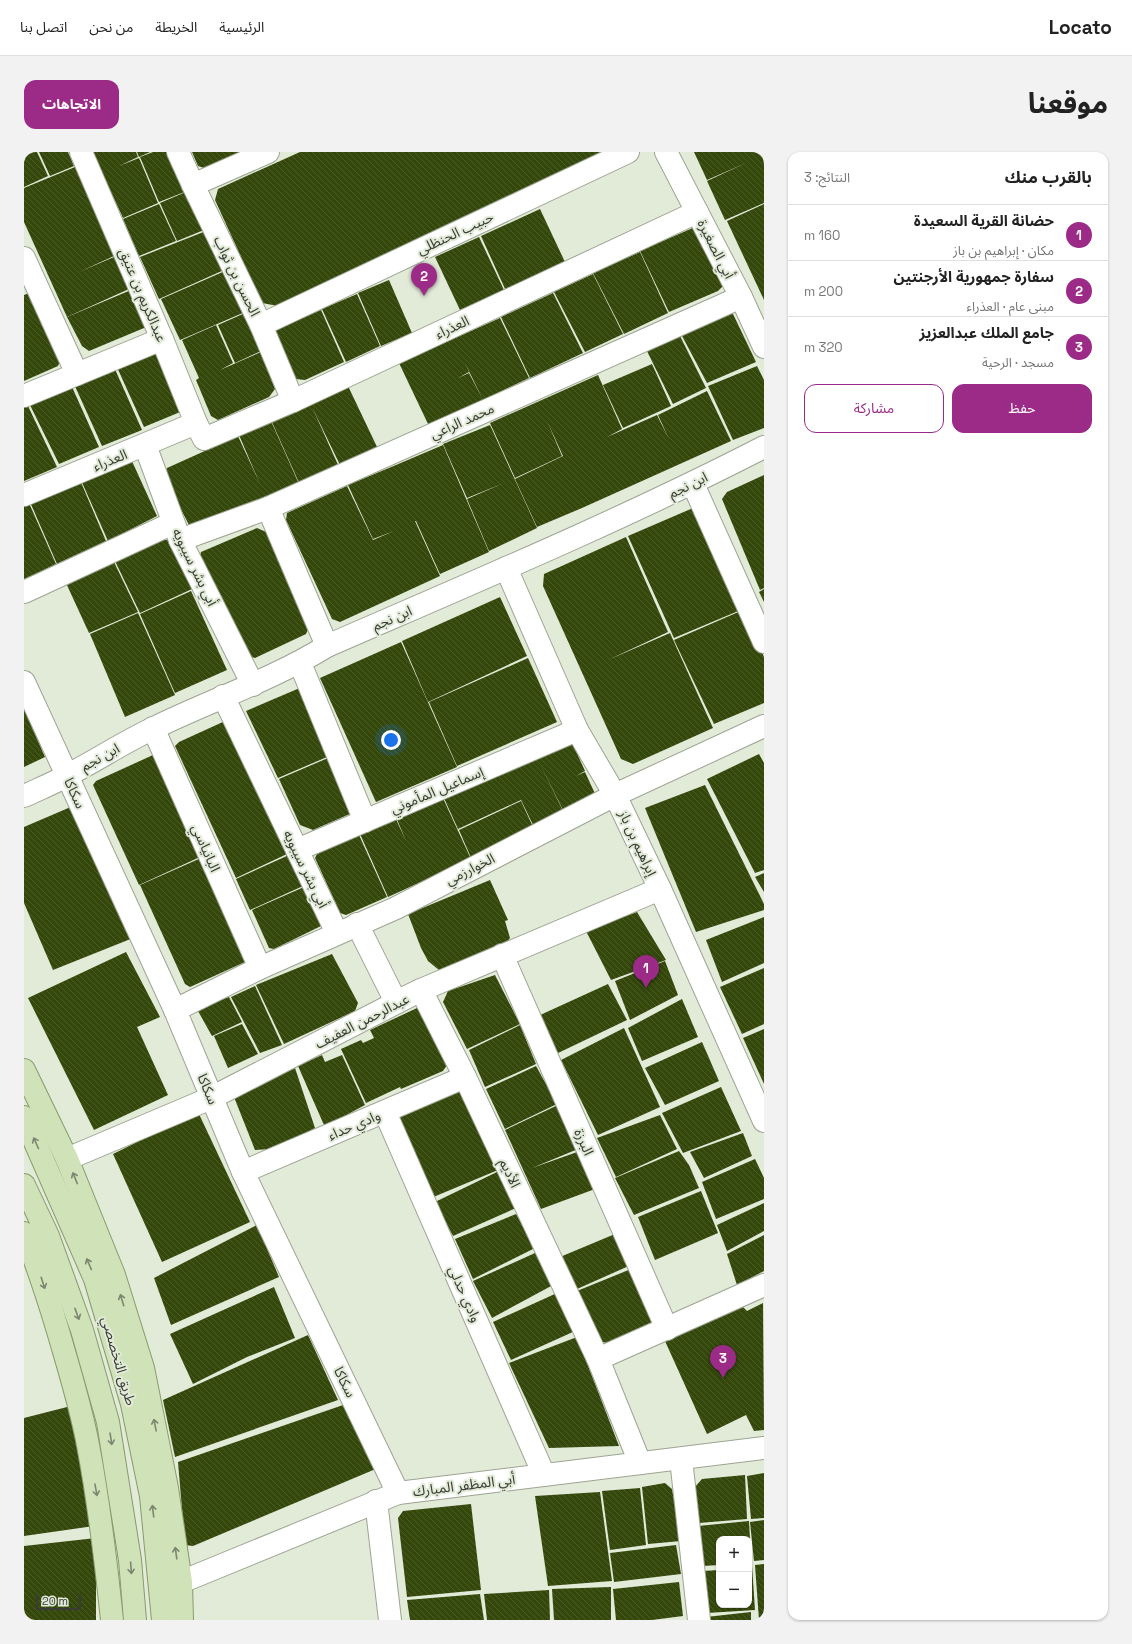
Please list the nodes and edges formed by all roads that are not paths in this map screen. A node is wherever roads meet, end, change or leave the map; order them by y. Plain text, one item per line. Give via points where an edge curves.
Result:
1 (81, 152) edge
2 (178, 152) edge
3 (268, 152) edge
4 (628, 152) edge
5 (666, 152) edge
6 (192, 185) junction
7 (697, 212) junction
8 (24, 258) edge
9 (741, 297) junction
10 (261, 325) junction
11 (162, 339) junction
12 (764, 346) edge
13 (77, 374) junction
14 (24, 396) edge
15 (293, 402) junction
16 (200, 431) junction
17 (145, 445) junction
18 (764, 447) edge
19 (693, 484) junction
20 (24, 495) edge
21 (268, 508) junction
22 (177, 531) junction
23 (506, 568) junction
24 (24, 592) edge
25 (764, 642) edge
26 (327, 646) junction
27 (300, 663) junction
28 (24, 682) edge
29 (253, 685) junction
30 (223, 696) junction
31 (764, 726) edge
32 (153, 728) junction
33 (577, 730) junction
34 (68, 776) junction
35 (615, 795) junction
36 (24, 796) edge
37 (366, 821) junction
38 (297, 850) junction
39 (660, 890) junction
40 (358, 924) junction
41 (337, 933) junction
42 (502, 955) junction
43 (260, 968) junction
44 (421, 990) junction
45 (175, 1010) junction
46 (24, 1070) edge
47 (465, 1077) junction
48 (211, 1098) junction
49 (385, 1112) junction
50 (24, 1117) edge
51 (764, 1121) edge
52 (67, 1159) junction
53 (244, 1172) junction
54 (24, 1185) edge
55 (24, 1234) edge
56 (29, 1256) edge
57 (764, 1285) edge
58 (667, 1328) junction
59 (598, 1359) junction
60 (764, 1448) edge
61 (681, 1459) junction
62 (640, 1463) junction
63 (544, 1475) junction
64 (398, 1493) junction
65 (376, 1501) junction
66 (181, 1582) junction
67 (112, 1620) edge
68 (134, 1620) edge
69 (163, 1620) edge
70 (182, 1620) edge
71 (390, 1620) edge
72 (699, 1620) edge

1 - 11 street, عبدالكريم بن عتيق
2 - 6 street, الحسن بن ثواب
3 - 6 street
4 - 10 street, حبيب الحنظلي
5 - 7 street, أبي الصغيرة
6 - 10 street, الحسن بن ثواب
7 - 9 street, أبي الصغيرة
7 - 15 street, العذراء
8 - 13 street
9 - 12 street, أبي الصغيرة
9 - 21 street, محمد الراعي
10 - 15 street, الحسن بن ثواب
11 - 13 street
11 - 16 street, عبدالكريم بن عتيق
13 - 14 street
15 - 16 street, العذراء
16 - 17 street, العذراء
17 - 20 street, العذراء
17 - 22 street, أبي بشر سيبويه
18 - 19 street, ابن نجم
19 - 23 street, ابن نجم
19 - 25 street
21 - 22 street, محمد الراعي
21 - 26 street
22 - 24 street, محمد الراعي
22 - 29 street, أبي بشر سيبويه
23 - 26 street, ابن نجم
23 - 33 street, إبراهيم بن باز
26 - 27 street, ابن نجم
27 - 29 street, ابن نجم
27 - 37 street
28 - 34 street, سكاكا
29 - 30 street, ابن نجم
30 - 32 street, ابن نجم
30 - 38 street, أبي بشر سيبويه
31 - 35 street, الخوارزمي
32 - 34 street, ابن نجم
32 - 43 street, البانياسي
33 - 35 street, إبراهيم بن باز
33 - 37 street, إسماعيل المأموني
34 - 36 street, ابن نجم
34 - 45 street, سكاكا
35 - 39 street, إبراهيم بن باز
35 - 40 street, الخوارزمي via 396,908
37 - 38 street, إسماعيل المأموني
38 - 41 street, أبي بشر سيبويه
39 - 42 street, عبدالرحمن العفيف
39 - 51 street, إبراهيم بن باز
40 - 41 street, الخوارزمي
40 - 44 street via 396,1002
41 - 43 street, الخوارزمي
42 - 44 street, عبدالرحمن العفيف
42 - 58 street, البرزة
43 - 45 street, الخوارزمي
44 - 47 street, الأديم
44 - 48 street, عبدالرحمن العفيف
45 - 48 street, سكاكا
46 - 52 main road
47 - 49 street, وادي حداء
47 - 59 street, الأديم
48 - 52 street, عبدالرحمن العفيف
48 - 53 street, سكاكا
49 - 53 street, وادي حداء
49 - 63 street, وادي حدلي
69 -> 50 main road, طريق التخصصي via 151,1496 132,1404 95,1279
66 -> 52 main road via 167,1488 144,1368 114,1275
53 - 64 street, سكاكا
54 -> 68 main road, طريق التخصصي via 48,1236 82,1330 108,1422 130,1560
55 - 56 main road
56 -> 67 main road via 76,1393 88,1444
57 - 58 street
58 - 59 street
59 - 62 street, الأديم
60 - 61 street, أبي المظفر المبارك
61 - 62 street, أبي المظفر المبارك
61 - 72 street
62 - 63 street, أبي المظفر المبارك
63 - 64 street, أبي المظفر المبارك
64 - 65 street, أبي المظفر المبارك
65 - 66 street, أبي المظفر المبارك
65 - 71 street
66 - 70 main road

